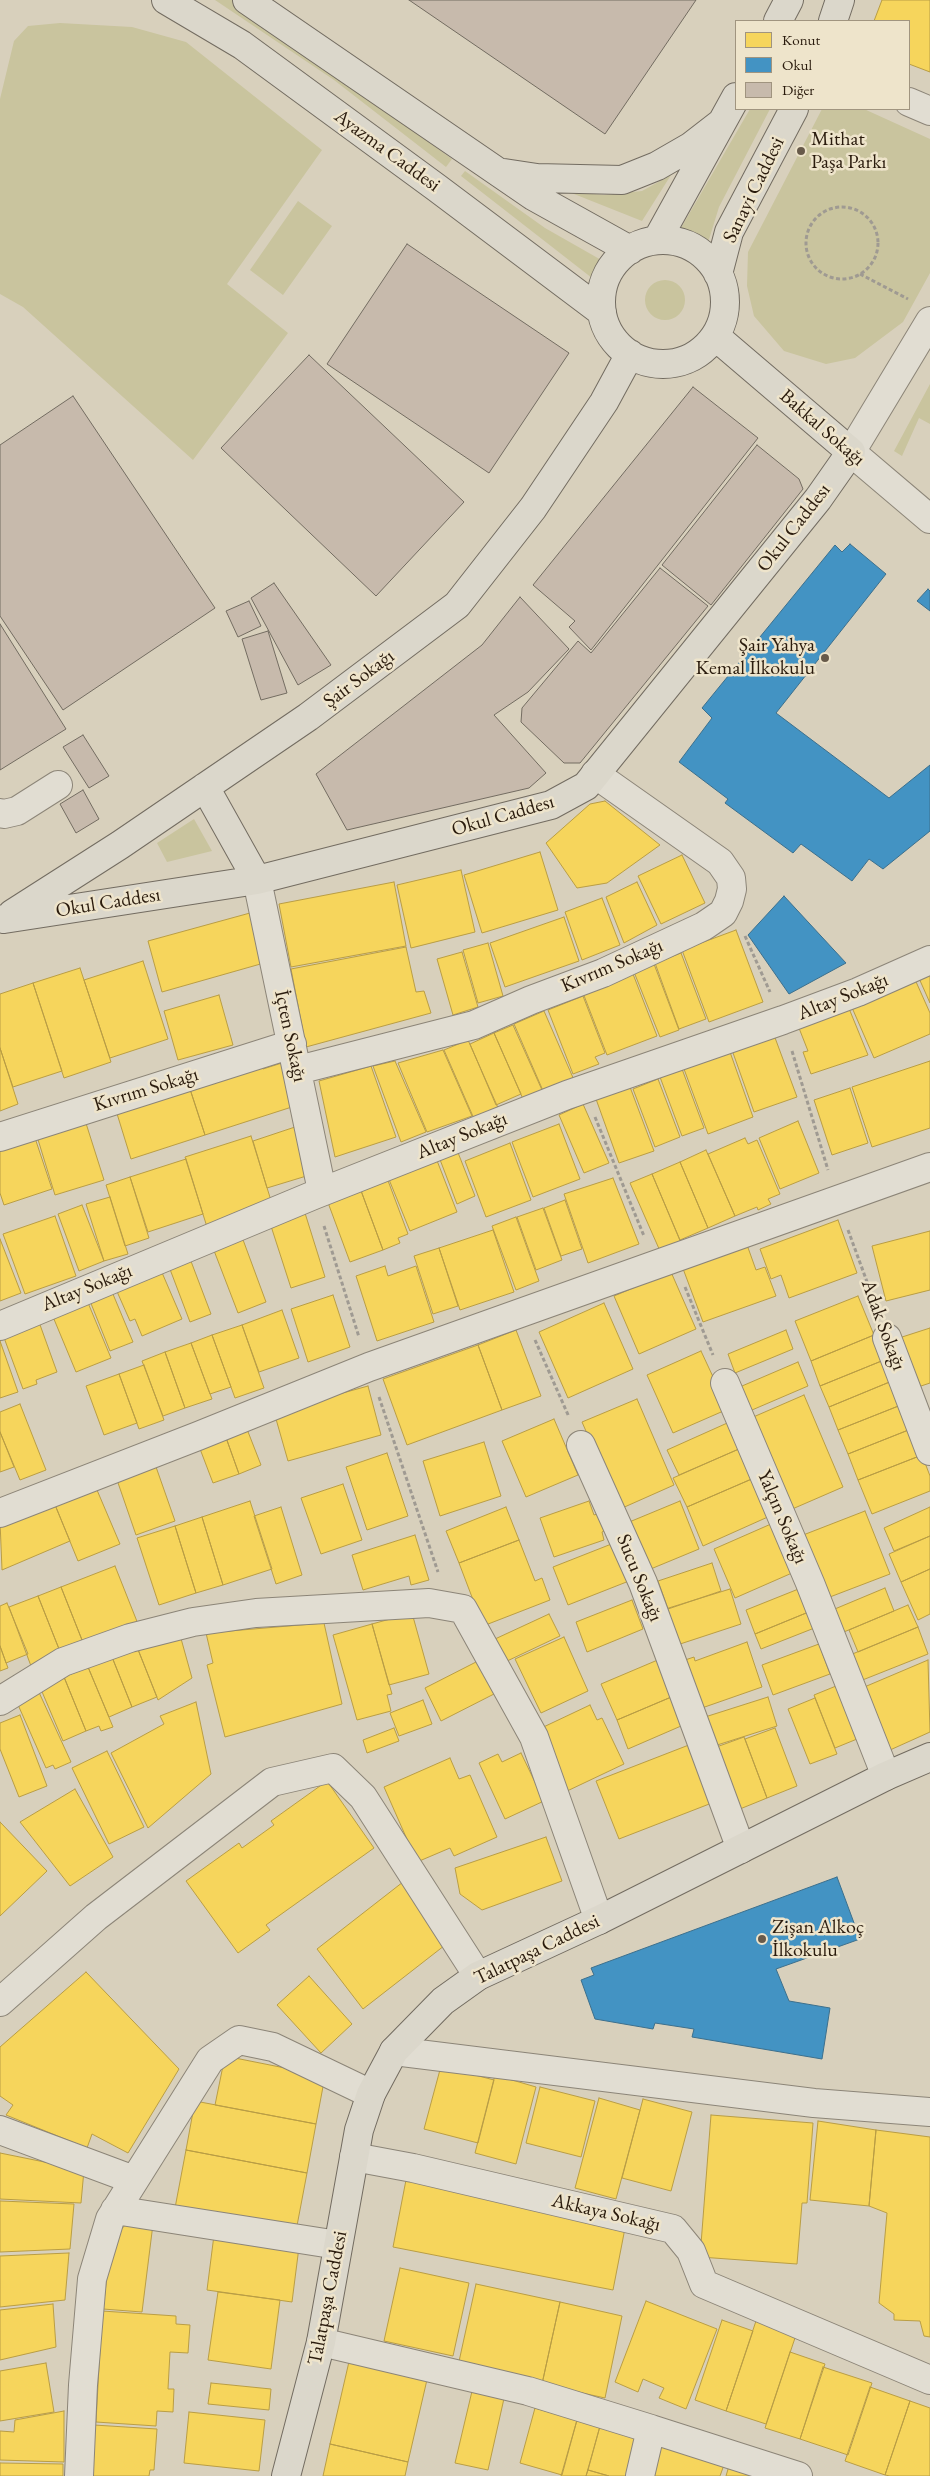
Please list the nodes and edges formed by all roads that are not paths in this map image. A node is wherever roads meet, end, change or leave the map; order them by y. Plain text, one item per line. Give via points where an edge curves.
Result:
1 (166, 0) edge
2 (247, 0) edge
3 (789, 0) edge
4 (840, 0) edge
5 (779, 20) edge
6 (832, 20) edge
7 (735, 99) edge
8 (910, 102) edge
9 (793, 110) edge
10 (930, 112) edge
11 (721, 123) junction
12 (497, 172) junction
13 (657, 240) junction
14 (630, 250) junction
15 (718, 274) junction
16 (602, 312) junction
17 (930, 321) edge
18 (714, 336) junction
19 (630, 354) junction
20 (852, 452) junction
21 (930, 520) edge
22 (596, 774) junction
23 (58, 785) dead end
24 (205, 787) junction
25 (0, 813) edge
26 (257, 880) junction
27 (1, 918) edge
28 (930, 960) edge
29 (292, 1044) junction
30 (298, 1070) junction
31 (0, 1137) edge
32 (930, 1167) edge
33 (318, 1193) junction
34 (0, 1326) edge
35 (887, 1338) road end
36 (725, 1383) road end
37 (581, 1445) road end
38 (930, 1451) edge
39 (0, 1513) edge
40 (0, 1701) edge
41 (930, 1757) edge
42 (886, 1776) junction
43 (741, 1849) junction
44 (599, 1920) junction
45 (478, 1976) junction
46 (0, 2002) edge
47 (394, 2051) junction
48 (371, 2094) junction
49 (930, 2112) edge
50 (0, 2130) edge
51 (354, 2157) junction
52 (134, 2180) junction
53 (115, 2210) junction
54 (338, 2245) junction
55 (321, 2342) junction
56 (930, 2380) edge
57 (651, 2429) junction
58 (79, 2476) edge
59 (286, 2476) edge
60 (640, 2476) edge
61 (798, 2476) edge

1 - 16 main road, Ayazma Caddesi via 242,45
2 - 12 main road
3 - 5 main road
4 - 6 main road
7 - 11 main road
8 - 10 street
9 - 15 main road, Sanayi Caddesi via 729,232
11 - 12 main road via 690,147 657,166 622,180 537,178
11 - 13 main road
12 - 14 main road
13 - 14 main road via 639,244
13 - 15 main road via 693,247 708,259
14 - 16 main road via 613,265 605,279 601,295
15 - 18 main road via 724,294 723,316
16 - 19 main road via 606,328 616,343
17 - 20 street
18 - 19 main road via 691,357 676,362 660,364
18 - 20 main road, Bakkal Sokağı
19 - 24 main road, Şair Sokağı via 604,402 532,508 457,605 308,717
20 - 21 street, Bakkal Sokağı
20 - 22 main road, Okul Caddesı via 818,499
22 - 26 main road, Okul Caddesı via 586,786 552,805
22 - 30 street, Kıvrım Sokağı via 720,862 731,878 732,889 723,913 704,926 603,973 474,1025
23 - 25 street via 17,811
24 - 26 main road
24 - 27 main road, Şair Sokağı
26 - 27 main road, Okul Caddesı
26 - 29 street, İçten Sokağı
28 - 33 street, Altay Sokağı via 858,992 583,1089
29 - 30 street, İçten Sokağı
29 - 31 street, Kıvrım Sokağı
30 - 33 street, İçten Sokağı
32 - 39 street via 369,1367
33 - 34 street, Altay Sokağı
35 - 38 street, Adak Sokağı
36 - 42 street, Yalçın Sokağı via 810,1583
37 - 43 street, Sucu Sokağı via 643,1583
40 - 44 street via 63,1662 130,1638 193,1622 256,1613 429,1604 463,1609 534,1737
41 - 42 main road, Talatpaşa Caddesi
42 - 43 main road, Talatpaşa Caddesi
43 - 44 main road, Talatpaşa Caddesi
44 - 45 main road, Talatpaşa Caddesi
45 - 46 street via 363,1797 333,1768 272,1782 96,1917
45 - 47 main road, Talatpaşa Caddesi via 443,2001
47 - 48 main road, Talatpaşa Caddesi
47 - 49 street via 814,2103
48 - 51 main road, Talatpaşa Caddesi
48 - 52 street via 273,2047 239,2040 210,2060
50 - 52 street
51 - 54 main road, Talatpaşa Caddesi
51 - 56 street, Akkaya Sokağı via 673,2229 691,2251 704,2284
52 - 53 street
53 - 54 street
53 - 58 street via 92,2279
54 - 55 main road, Talatpaşa Caddesi
55 - 57 street via 528,2392
55 - 59 main road, Talatpaşa Caddesi
57 - 60 street
57 - 61 street

